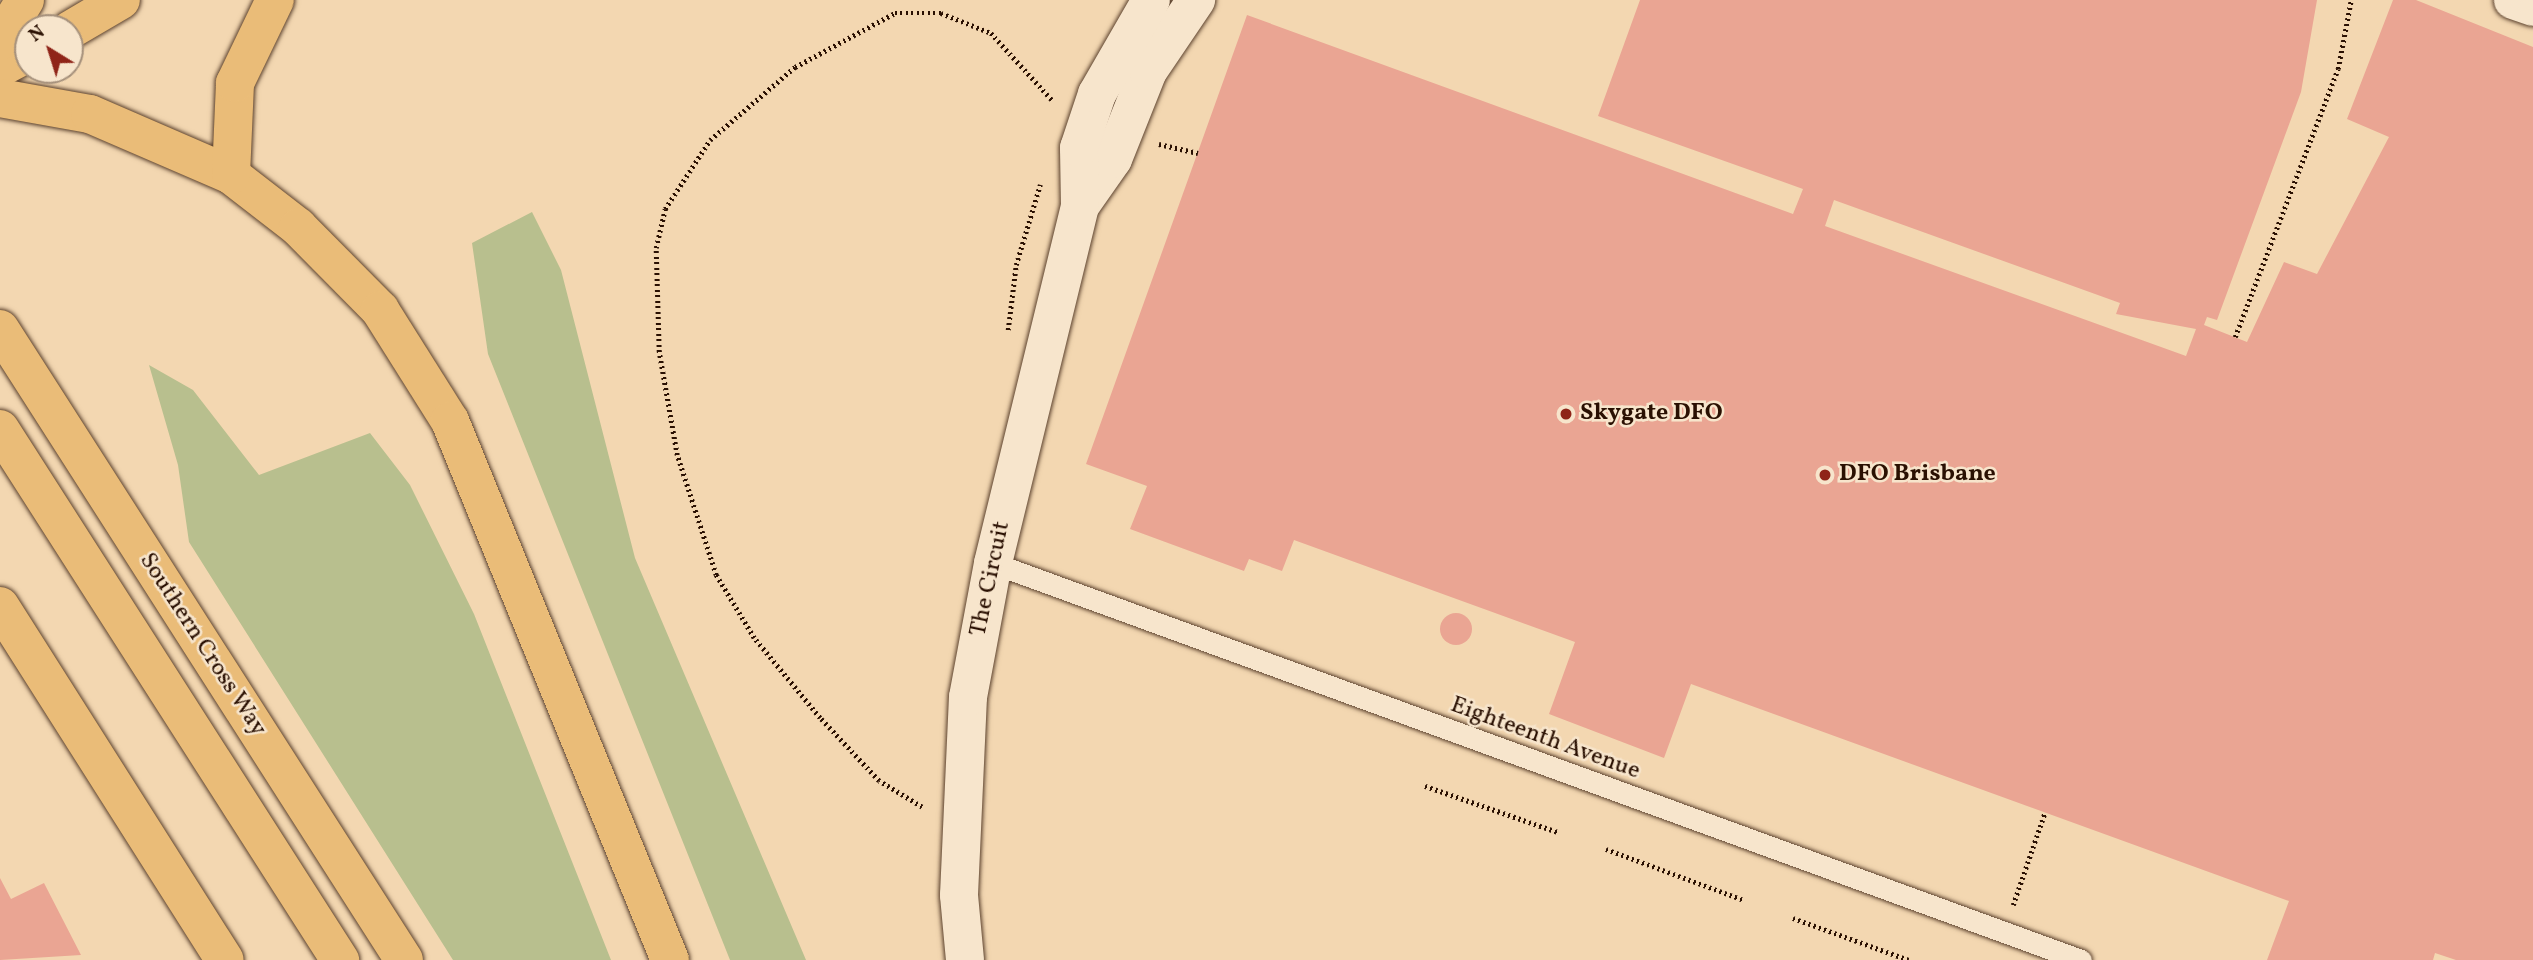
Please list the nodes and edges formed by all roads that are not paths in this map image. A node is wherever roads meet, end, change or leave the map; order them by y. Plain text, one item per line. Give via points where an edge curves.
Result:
1 (25, 0) edge
2 (121, 0) edge
3 (275, 0) edge
4 (1151, 0) edge
5 (1196, 0) edge
6 (2513, 0) edge
7 (2533, 7) edge
8 (84, 22) edge
9 (0, 41) edge
10 (0, 98) edge
11 (231, 174) junction
12 (1080, 206) junction
13 (0, 329) edge
14 (0, 429) edge
15 (993, 563) junction
16 (0, 606) edge
17 (225, 960) edge
18 (340, 960) edge
19 (404, 960) edge
20 (670, 960) edge
21 (965, 960) edge
22 (2081, 960) edge

1 - 9 main road
2 - 8 main road
3 - 11 main road via 234,83
4 - 12 street, The Circuit via 1097,94 1079,148
5 - 12 street, The Circuit via 1149,71 1113,159
6 - 7 street
10 - 11 main road via 90,114
11 - 20 main road via 298,227 380,310 450,421
12 - 15 street, The Circuit
13 - 19 main road, Southern Cross Way
14 - 18 main road
15 - 21 street, The Circuit via 968,697 959,895
15 - 22 lane, Eighteenth Avenue
16 - 17 main road

